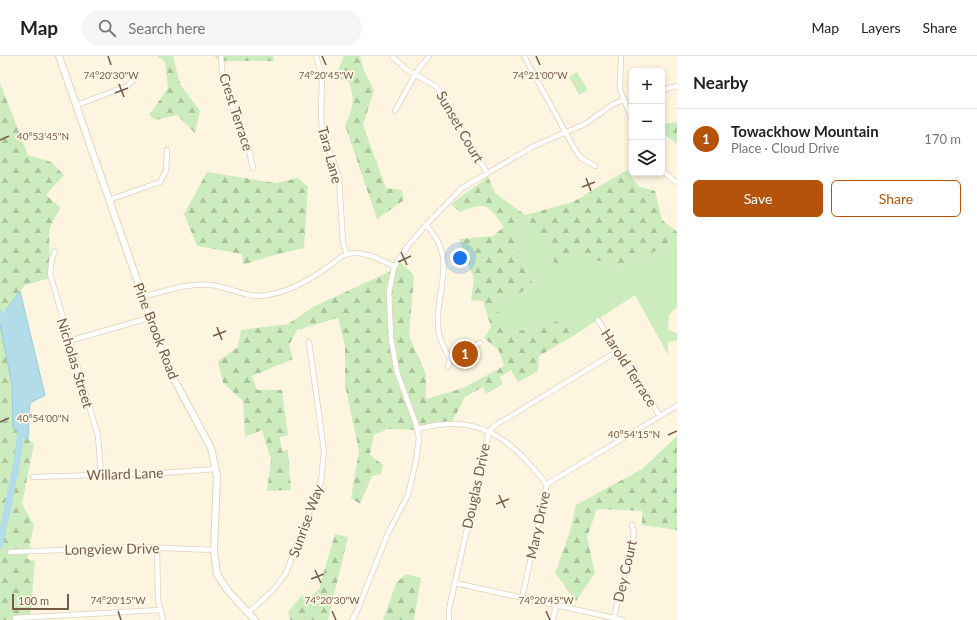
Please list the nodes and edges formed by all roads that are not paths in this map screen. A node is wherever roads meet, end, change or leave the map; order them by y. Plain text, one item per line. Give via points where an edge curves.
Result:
1 (59, 56) edge
2 (221, 56) edge
3 (316, 56) edge
4 (392, 56) edge
5 (429, 56) edge
6 (524, 56) edge
7 (622, 56) edge
8 (415, 74) junction
9 (134, 80) dead end
10 (677, 86) edge
11 (665, 89) edge
12 (623, 100) junction
13 (629, 104) edge
14 (77, 105) junction
15 (626, 105) junction
16 (395, 111) dead end
17 (629, 112) edge
18 (567, 132) junction
19 (167, 150) dead end
20 (595, 166) dead end
21 (253, 168) dead end
22 (487, 173) junction
23 (665, 173) edge
24 (677, 183) edge
25 (109, 200) junction
26 (426, 225) junction
27 (56, 251) dead end
28 (347, 254) junction
29 (394, 266) junction
30 (142, 296) junction
31 (149, 318) junction
32 (598, 320) dead end
33 (69, 341) junction
34 (309, 342) dead end
35 (480, 343) dead end
36 (618, 352) junction
37 (450, 359) junction
38 (448, 367) dead end
39 (677, 406) edge
40 (660, 416) junction
41 (418, 430) junction
42 (489, 431) junction
43 (216, 469) junction
44 (101, 475) junction
45 (33, 477) dead end
46 (547, 485) junction
47 (632, 524) dead end
48 (157, 547) junction
49 (214, 550) junction
50 (10, 552) dead end
51 (455, 583) junction
52 (522, 598) junction
53 (556, 605) junction
54 (160, 610) junction
55 (248, 613) junction
56 (614, 617) junction
57 (15, 618) dead end
58 (163, 620) edge
59 (255, 620) edge
60 (352, 620) edge
61 (449, 620) edge
62 (553, 620) edge
63 (623, 620) edge

1 - 14 street, Pine Brook Road
2 - 21 street, Crest Terrace via 223,82 248,146
3 - 28 street, Tara Lane via 322,76 321,123 339,177 343,244
4 - 8 street, Sunset Court via 401,66
5 - 8 street
6 - 18 street
7 - 12 street via 619,84
8 - 16 street
8 - 22 street, Sunset Court via 437,87
9 - 14 street via 126,86
10 - 11 street
12 - 15 street
12 - 18 street
13 - 15 street
14 - 25 street, Pine Brook Road
15 - 17 street
18 - 20 street via 581,158
18 - 22 street via 534,146
19 - 25 street via 166,174 160,182
22 - 26 street via 454,195
23 - 24 street
25 - 30 street, Pine Brook Road
26 - 29 street
26 - 37 street via 437,238 444,255 438,325 441,340
27 - 33 street, Nicholas Street via 50,263 50,274
28 - 29 street via 364,254
28 - 30 street via 328,268 291,288 269,295 254,296 203,285
29 - 41 street via 389,292 391,339 401,385
30 - 31 street, Pine Brook Road
31 - 33 street
31 - 43 street, Pine Brook Road via 170,372 208,441
32 - 36 street, Harold Terrace
33 - 44 street, Nicholas Street via 98,436
34 - 55 street, Sunrise Way via 324,451 321,482 286,573 274,589
35 - 37 street
36 - 40 street, Harold Terrace
36 - 42 street, Douglas Drive
37 - 38 street
39 - 40 street, Mary Drive
40 - 46 street, Mary Drive
41 - 42 street via 454,424
41 - 60 street via 416,461 408,495 388,533
42 - 46 street via 520,452
42 - 51 street, Douglas Drive
43 - 44 street, Willard Lane
43 - 49 street, Pine Brook Road
44 - 45 street, Willard Lane
46 - 52 street, Mary Drive
47 - 56 street, Dey Court via 634,533
48 - 49 street, Longview Drive
48 - 50 street, Longview Drive
48 - 54 street
49 - 55 street, Pine Brook Road via 216,569 220,578
51 - 52 street
51 - 61 street, Douglas Drive
52 - 53 street
53 - 56 street
53 - 62 street
54 - 57 street
54 - 58 street
55 - 59 street, Pine Brook Road
56 - 63 street

